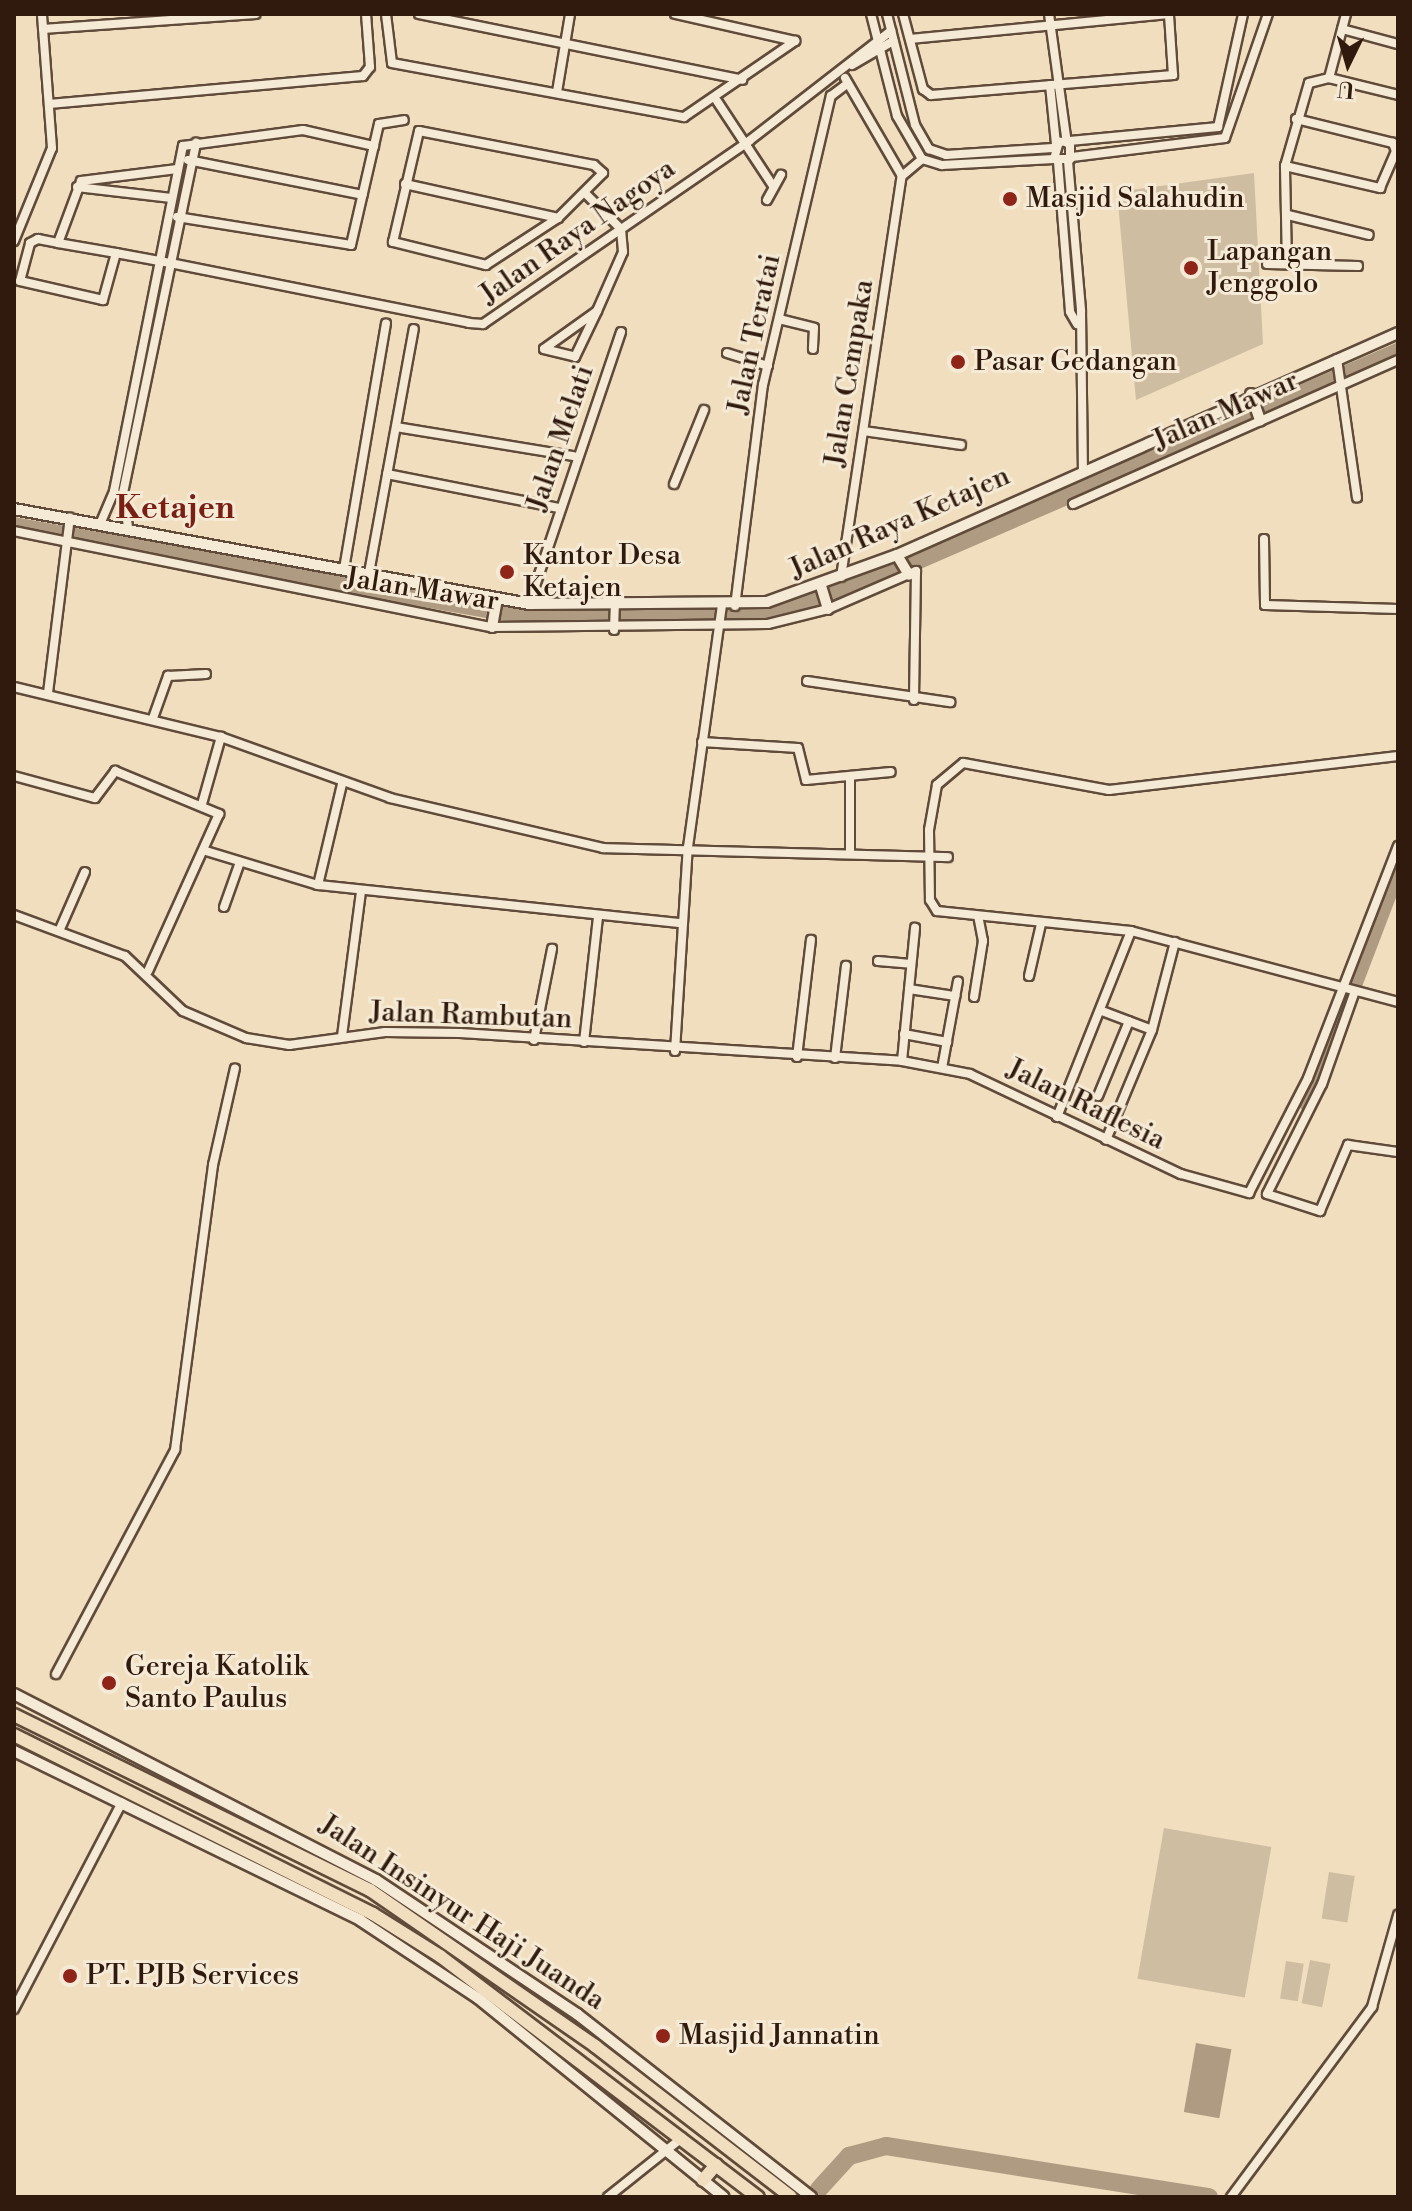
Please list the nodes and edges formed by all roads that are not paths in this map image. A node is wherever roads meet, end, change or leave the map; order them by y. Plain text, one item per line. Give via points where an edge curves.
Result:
1 (42, 14) edge
2 (255, 14) edge
3 (366, 14) edge
4 (386, 14) edge
5 (419, 14) edge
6 (570, 14) edge
7 (675, 14) edge
8 (871, 14) edge
9 (887, 14) edge
10 (903, 14) edge
11 (1049, 14) edge
12 (1169, 14) edge
13 (1346, 14) edge
14 (1243, 15) edge
15 (1266, 17) edge
16 (1050, 25) junction
17 (43, 29) junction
18 (1342, 29) junction
19 (891, 31) junction
20 (910, 39) junction
21 (893, 41) junction
22 (566, 42) junction
23 (1398, 44) edge
24 (878, 45) junction
25 (1054, 73) junction
26 (1329, 78) junction
27 (742, 80) junction
28 (1060, 86) junction
29 (1049, 87) junction
30 (557, 92) junction
31 (1398, 95) edge
32 (717, 101) junction
33 (49, 104) junction
34 (1296, 119) junction
35 (404, 120) dead end
36 (1183, 134) junction
37 (749, 141) junction
38 (196, 143) junction
39 (1069, 144) junction
40 (1184, 145) junction
41 (374, 146) junction
42 (1054, 146) junction
43 (978, 153) junction
44 (180, 158) junction
45 (922, 159) junction
46 (1063, 160) junction
47 (192, 161) junction
48 (979, 164) junction
49 (1285, 166) junction
50 (177, 169) junction
51 (781, 175) dead end
52 (902, 176) junction
53 (405, 184) junction
54 (773, 186) junction
55 (77, 187) junction
56 (586, 194) junction
57 (363, 195) junction
58 (171, 198) junction
59 (767, 200) dead end
60 (168, 215) junction
61 (1288, 215) junction
62 (179, 217) junction
63 (558, 218) junction
64 (1062, 226) junction
65 (1073, 226) junction
66 (621, 229) junction
67 (1369, 235) dead end
68 (14, 241) edge
69 (58, 243) junction
70 (116, 253) junction
71 (165, 262) junction
72 (1267, 264) dead end
73 (1287, 264) junction
74 (1358, 266) dead end
75 (597, 311) junction
76 (779, 319) junction
77 (386, 324) dead end
78 (1077, 324) junction
79 (414, 329) dead end
80 (621, 332) dead end
81 (1398, 333) edge
82 (813, 349) dead end
83 (727, 353) dead end
84 (1398, 360) edge
85 (1337, 361) junction
86 (768, 366) junction
87 (1340, 380) junction
88 (1252, 396) junction
89 (704, 410) dead end
90 (1259, 418) junction
91 (396, 427) junction
92 (864, 431) junction
93 (961, 445) dead end
94 (574, 456) junction
95 (1083, 469) junction
96 (387, 474) junction
97 (674, 484) dead end
98 (118, 492) junction
99 (1357, 498) dead end
100 (1073, 504) dead end
101 (559, 508) junction
102 (14, 512) edge
103 (70, 519) junction
104 (101, 522) junction
105 (128, 527) junction
106 (14, 531) edge
107 (67, 537) junction
108 (1264, 539) dead end
109 (906, 567) junction
110 (344, 569) junction
111 (369, 573) junction
112 (841, 577) junction
113 (822, 589) junction
114 (496, 600) junction
115 (529, 604) junction
116 (735, 606) junction
117 (828, 607) junction
118 (1398, 609) edge
119 (615, 610) junction
120 (721, 617) junction
121 (492, 625) junction
122 (614, 629) junction
123 (206, 674) dead end
124 (807, 681) dead end
125 (14, 687) edge
126 (48, 693) junction
127 (914, 700) junction
128 (950, 702) dead end
129 (153, 718) junction
130 (221, 737) junction
131 (702, 742) junction
132 (1398, 756) edge
133 (891, 772) dead end
134 (14, 776) edge
135 (850, 780) junction
136 (342, 784) junction
137 (202, 804) junction
138 (1398, 846) edge
139 (688, 847) junction
140 (206, 851) junction
141 (850, 851) junction
142 (930, 855) junction
143 (948, 857) dead end
144 (240, 862) junction
145 (85, 872) dead end
146 (318, 885) junction
147 (361, 892) junction
148 (224, 907) dead end
149 (14, 915) edge
150 (978, 916) junction
151 (598, 917) junction
152 (682, 923) junction
153 (1041, 924) junction
154 (915, 928) dead end
155 (60, 929) junction
156 (1131, 931) junction
157 (811, 940) dead end
158 (1175, 942) junction
159 (552, 949) dead end
160 (878, 961) dead end
161 (911, 964) junction
162 (846, 966) dead end
163 (148, 971) junction
164 (1029, 976) dead end
165 (958, 981) dead end
166 (909, 989) junction
167 (1350, 989) junction
168 (955, 996) junction
169 (974, 997) dead end
170 (1398, 1002) edge
171 (1102, 1011) junction
172 (1129, 1021) junction
173 (1152, 1030) junction
174 (904, 1034) junction
175 (342, 1036) junction
176 (534, 1040) junction
177 (584, 1042) junction
178 (947, 1042) junction
179 (675, 1051) junction
180 (797, 1057) junction
181 (835, 1058) junction
182 (902, 1061) junction
183 (235, 1068) dead end
184 (942, 1068) junction
185 (1316, 1081) junction
186 (1098, 1096) dead end
187 (1057, 1117) junction
188 (1106, 1140) junction
189 (1398, 1152) edge
190 (56, 1674) dead end
191 (14, 1694) edge
192 (14, 1715) edge
193 (14, 1735) edge
194 (14, 1751) edge
195 (122, 1802) junction
196 (251, 1856) junction
197 (1398, 1915) edge
198 (14, 2009) edge
199 (604, 2034) junction
200 (595, 2046) junction
201 (582, 2063) junction
202 (682, 2138) junction
203 (669, 2151) junction
204 (716, 2165) junction
205 (703, 2180) junction
206 (786, 2193) edge
207 (1232, 2195) edge
208 (608, 2197) edge
209 (724, 2197) edge
210 (758, 2197) edge
211 (811, 2197) edge

1 - 17 street
2 - 17 street
3 - 33 street via 365,76
4 - 30 street via 392,63
5 - 22 street
6 - 22 street
7 - 27 street via 794,38
8 - 24 street
9 - 19 street
10 - 20 street
11 - 16 street
12 - 16 street
12 - 28 street via 1173,75
13 - 18 street
14 - 15 street
14 - 36 street via 1222,122
15 - 40 street via 1226,137
16 - 20 street
16 - 25 street
17 - 33 street
18 - 23 street
18 - 26 street
19 - 21 street
19 - 24 street, Jalan Raya Nagoya
20 - 29 street via 928,95
21 - 24 street, Jalan Raya Nagoya
21 - 43 street via 926,146 941,155
22 - 27 street
22 - 30 street
24 - 37 street, Jalan Raya Nagoya
24 - 45 street via 900,123
25 - 28 street
25 - 29 street
26 - 31 street
26 - 34 street via 1312,79
27 - 32 street
28 - 29 street
28 - 39 street
29 - 42 street
30 - 32 street via 688,116
32 - 37 street
33 - 68 street via 51,152
34 - 49 street
34 - 49 street via 1393,143 1380,188
35 - 41 street via 381,122
36 - 39 street
36 - 40 street
37 - 54 street
37 - 66 street, Jalan Raya Nagoya
38 - 41 street via 303,130
38 - 44 street via 183,146
38 - 47 street
39 - 42 street
39 - 46 street
40 - 46 street
41 - 57 street
42 - 43 street
42 - 46 street
43 - 48 street
44 - 47 street
44 - 50 street
45 - 48 street
45 - 52 street
46 - 48 street
46 - 64 street
46 - 65 street
47 - 57 street
47 - 62 street
49 - 61 street
50 - 55 street
50 - 58 street
51 - 54 street
52 - 76 street, Jalan Teratai via 847,80 831,95
52 - 92 street, Jalan Cempaka
53 - 56 street via 421,131 599,167 603,175
53 - 63 street
53 - 63 street via 393,242 486,265
54 - 59 street
55 - 58 street
55 - 69 street
56 - 63 street
56 - 66 street
57 - 62 street via 351,245
58 - 60 street
60 - 62 street
60 - 71 street
61 - 67 street
61 - 73 street
62 - 71 street
64 - 65 street
64 - 78 street
65 - 78 street
66 - 71 street, Jalan Raya Nagoya via 479,325
66 - 75 street via 623,252
69 - 70 street, Jalan Raya Nagoya
69 - 70 street via 31,241 21,283 103,300
70 - 71 street, Jalan Raya Nagoya
71 - 98 street
72 - 73 street
73 - 74 street
75 - 75 street via 545,348 545,350 574,358
76 - 82 street via 814,328
76 - 86 street, Jalan Teratai
77 - 110 street
78 - 95 street
79 - 91 street
80 - 94 street, Jalan Melati
81 - 85 street, Jalan Raya Ketajen
83 - 86 street
84 - 87 street, Jalan Mawar
85 - 87 street
85 - 88 street, Jalan Raya Ketajen
86 - 116 street, Jalan Teratai
87 - 90 street, Jalan Mawar
87 - 99 street
88 - 90 street
88 - 95 street, Jalan Raya Ketajen
89 - 97 street
90 - 100 street, Jalan Mawar
91 - 94 street
91 - 96 street
92 - 93 street
92 - 112 street, Jalan Cempaka
94 - 101 street, Jalan Melati
95 - 109 street, Jalan Raya Ketajen
96 - 101 street
96 - 111 street
98 - 104 street
98 - 105 street
101 - 115 street, Jalan Melati
102 - 103 street, Jalan Raya Ketajen
103 - 104 street, Jalan Raya Ketajen
103 - 107 street
104 - 105 street, Jalan Raya Ketajen
105 - 110 street, Jalan Raya Ketajen
106 - 107 street, Jalan Mawar
107 - 121 street, Jalan Mawar via 268,586
107 - 126 street
108 - 118 street via 1265,605
109 - 112 street, Jalan Raya Ketajen
109 - 117 street, Jalan Mawar
109 - 127 street
110 - 111 street, Jalan Raya Ketajen
111 - 114 street, Jalan Raya Ketajen
112 - 113 street, Jalan Raya Ketajen
113 - 116 street, Jalan Raya Ketajen
113 - 117 street
114 - 115 street, Jalan Raya Ketajen
114 - 121 street
115 - 119 street, Jalan Raya Ketajen
116 - 120 street, Jalan Raya Ketajen
117 - 120 street, Jalan Mawar
119 - 120 street, Jalan Raya Ketajen
119 - 122 street
120 - 122 street, Jalan Mawar
120 - 131 street
121 - 122 street, Jalan Mawar
123 - 129 street via 168,676
124 - 127 street via 870,686
125 - 126 street
126 - 129 street
127 - 128 street
129 - 130 street
130 - 136 street
130 - 137 street
131 - 135 street via 798,748 805,780
131 - 139 street
132 - 142 street via 1109,790 958,764 934,794
133 - 135 street
134 - 137 street via 94,798 115,771
135 - 141 street
136 - 139 street via 603,848
136 - 146 street
137 - 140 street via 220,816
138 - 167 street
139 - 141 street
139 - 152 street
140 - 144 street
140 - 163 street
141 - 142 street
142 - 143 street
142 - 150 street via 932,908
144 - 146 street
144 - 148 street
145 - 155 street
146 - 147 street
147 - 151 street
147 - 175 street
149 - 155 street, Jalan Rambutan
150 - 153 street
150 - 169 street via 983,941
151 - 152 street
151 - 177 street
152 - 179 street
153 - 156 street
153 - 164 street
154 - 161 street
155 - 163 street, Jalan Rambutan
156 - 158 street
156 - 171 street
157 - 180 street
158 - 167 street
158 - 173 street
159 - 176 street
160 - 161 street
161 - 166 street
162 - 181 street
163 - 175 street, Jalan Rambutan via 183,1011 227,1032 289,1045
165 - 168 street
166 - 168 street
166 - 174 street
167 - 170 street
167 - 185 street, Jalan Raflesia
167 - 185 street
168 - 178 street
171 - 172 street
171 - 187 street
172 - 173 street
172 - 186 street
173 - 188 street
174 - 178 street
174 - 182 street
175 - 176 street, Jalan Rambutan
176 - 177 street, Jalan Rambutan
177 - 179 street, Jalan Rambutan
178 - 184 street
179 - 180 street, Jalan Raflesia
180 - 181 street, Jalan Raflesia
181 - 182 street, Jalan Raflesia
182 - 184 street, Jalan Raflesia
183 - 190 street via 213,1165 175,1450
184 - 187 street, Jalan Raflesia
185 - 188 street, Jalan Raflesia via 1249,1193 1212,1186
185 - 189 street via 1267,1194 1320,1211 1348,1145
187 - 188 street, Jalan Raflesia
191 - 199 street, Jalan Insinyur Haji Juanda via 319,1847
192 - 200 highway, Jalan Insinyur Haji Juanda via 370,1890
193 - 196 highway, Jalan Insinyur Haji Juanda
194 - 195 street, Jalan Insinyur Haji Juanda
195 - 196 street, Jalan Insinyur Haji Juanda
195 - 198 street
196 - 201 highway, Jalan Insinyur Haji Juanda via 440,1956
196 - 203 street, Jalan Insinyur Haji Juanda via 449,1978
197 - 207 street via 1372,2007
199 - 200 street
199 - 211 street, Jalan Insinyur Haji Juanda
200 - 201 highway
200 - 206 highway, Jalan Insinyur Haji Juanda
201 - 202 highway, Jalan Insinyur Haji Juanda
202 - 203 street
202 - 204 highway, Jalan Insinyur Haji Juanda
203 - 205 street, Jalan Insinyur Haji Juanda
203 - 208 street
204 - 205 highway
204 - 210 highway, Jalan Insinyur Haji Juanda
205 - 209 street, Jalan Insinyur Haji Juanda

